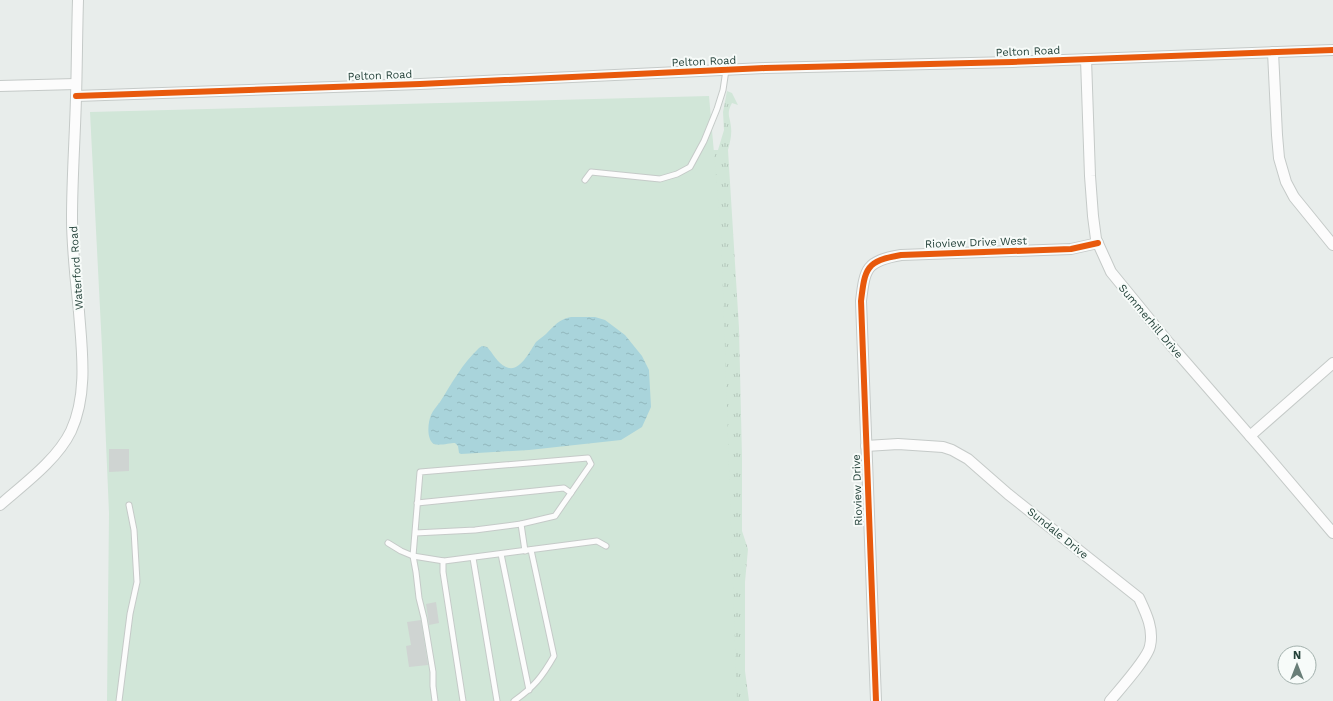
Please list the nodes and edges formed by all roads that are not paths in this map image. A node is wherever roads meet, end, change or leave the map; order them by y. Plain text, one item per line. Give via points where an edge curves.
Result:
1 (78, 0) edge
2 (1333, 50) edge
3 (1273, 52) junction
4 (1086, 59) junction
5 (726, 70) junction
6 (76, 84) junction
7 (0, 86) edge
8 (76, 96) junction
9 (585, 180) dead end
10 (1098, 243) junction
11 (1333, 245) edge
12 (864, 278) joint
13 (1333, 364) edge
14 (1250, 436) junction
15 (866, 446) junction
16 (571, 493) junction
17 (417, 503) junction
18 (0, 505) edge
19 (129, 505) dead end
20 (521, 524) junction
21 (414, 533) junction
22 (1333, 533) edge
23 (388, 543) dead end
24 (606, 546) dead end
25 (531, 550) junction
26 (525, 551) junction
27 (501, 554) junction
28 (413, 556) junction
29 (473, 558) junction
30 (443, 561) junction
31 (529, 690) junction
32 (119, 701) edge
33 (435, 701) edge
34 (463, 701) edge
35 (497, 701) edge
36 (514, 701) edge
37 (876, 701) edge
38 (1110, 701) edge

1 - 6 street, Waterford Road
2 - 3 street, Pelton Road
3 - 4 street, Pelton Road
3 - 11 street via 1279,158 1286,182 1294,197
4 - 5 street, Pelton Road
4 - 10 street, Summerhill Drive via 1090,176
5 - 8 street, Pelton Road
5 - 9 lane via 717,109 690,167 660,179 591,172
6 - 7 street
6 - 8 street, Waterford Road
8 - 18 street, Waterford Road via 72,219 83,356 77,415 64,445 54,457
10 - 12 street, Rioview Drive West via 1071,249 901,255 873,263
10 - 14 street, Summerhill Drive via 1115,278
12 - 15 street, Rioview Drive via 861,301
13 - 14 street
14 - 22 street, Summerhill Drive
15 - 37 street, Rioview Drive
15 - 38 street, Sundale Drive via 898,444 952,450 968,460 1139,598 1150,627 1150,647 1138,667
16 - 17 lane via 564,488
16 - 17 lane via 591,464 588,458 420,472
16 - 20 lane via 555,516
17 - 21 lane
19 - 32 lane via 134,530 137,582 130,614
20 - 21 lane via 475,530
20 - 26 lane
21 - 28 lane
23 - 28 lane
24 - 25 lane via 598,541
25 - 26 lane
25 - 31 lane via 554,656 544,674
26 - 27 lane
27 - 29 lane
27 - 31 lane
28 - 30 lane
28 - 33 lane via 432,664
29 - 30 lane
29 - 35 lane
30 - 34 lane
31 - 36 lane

